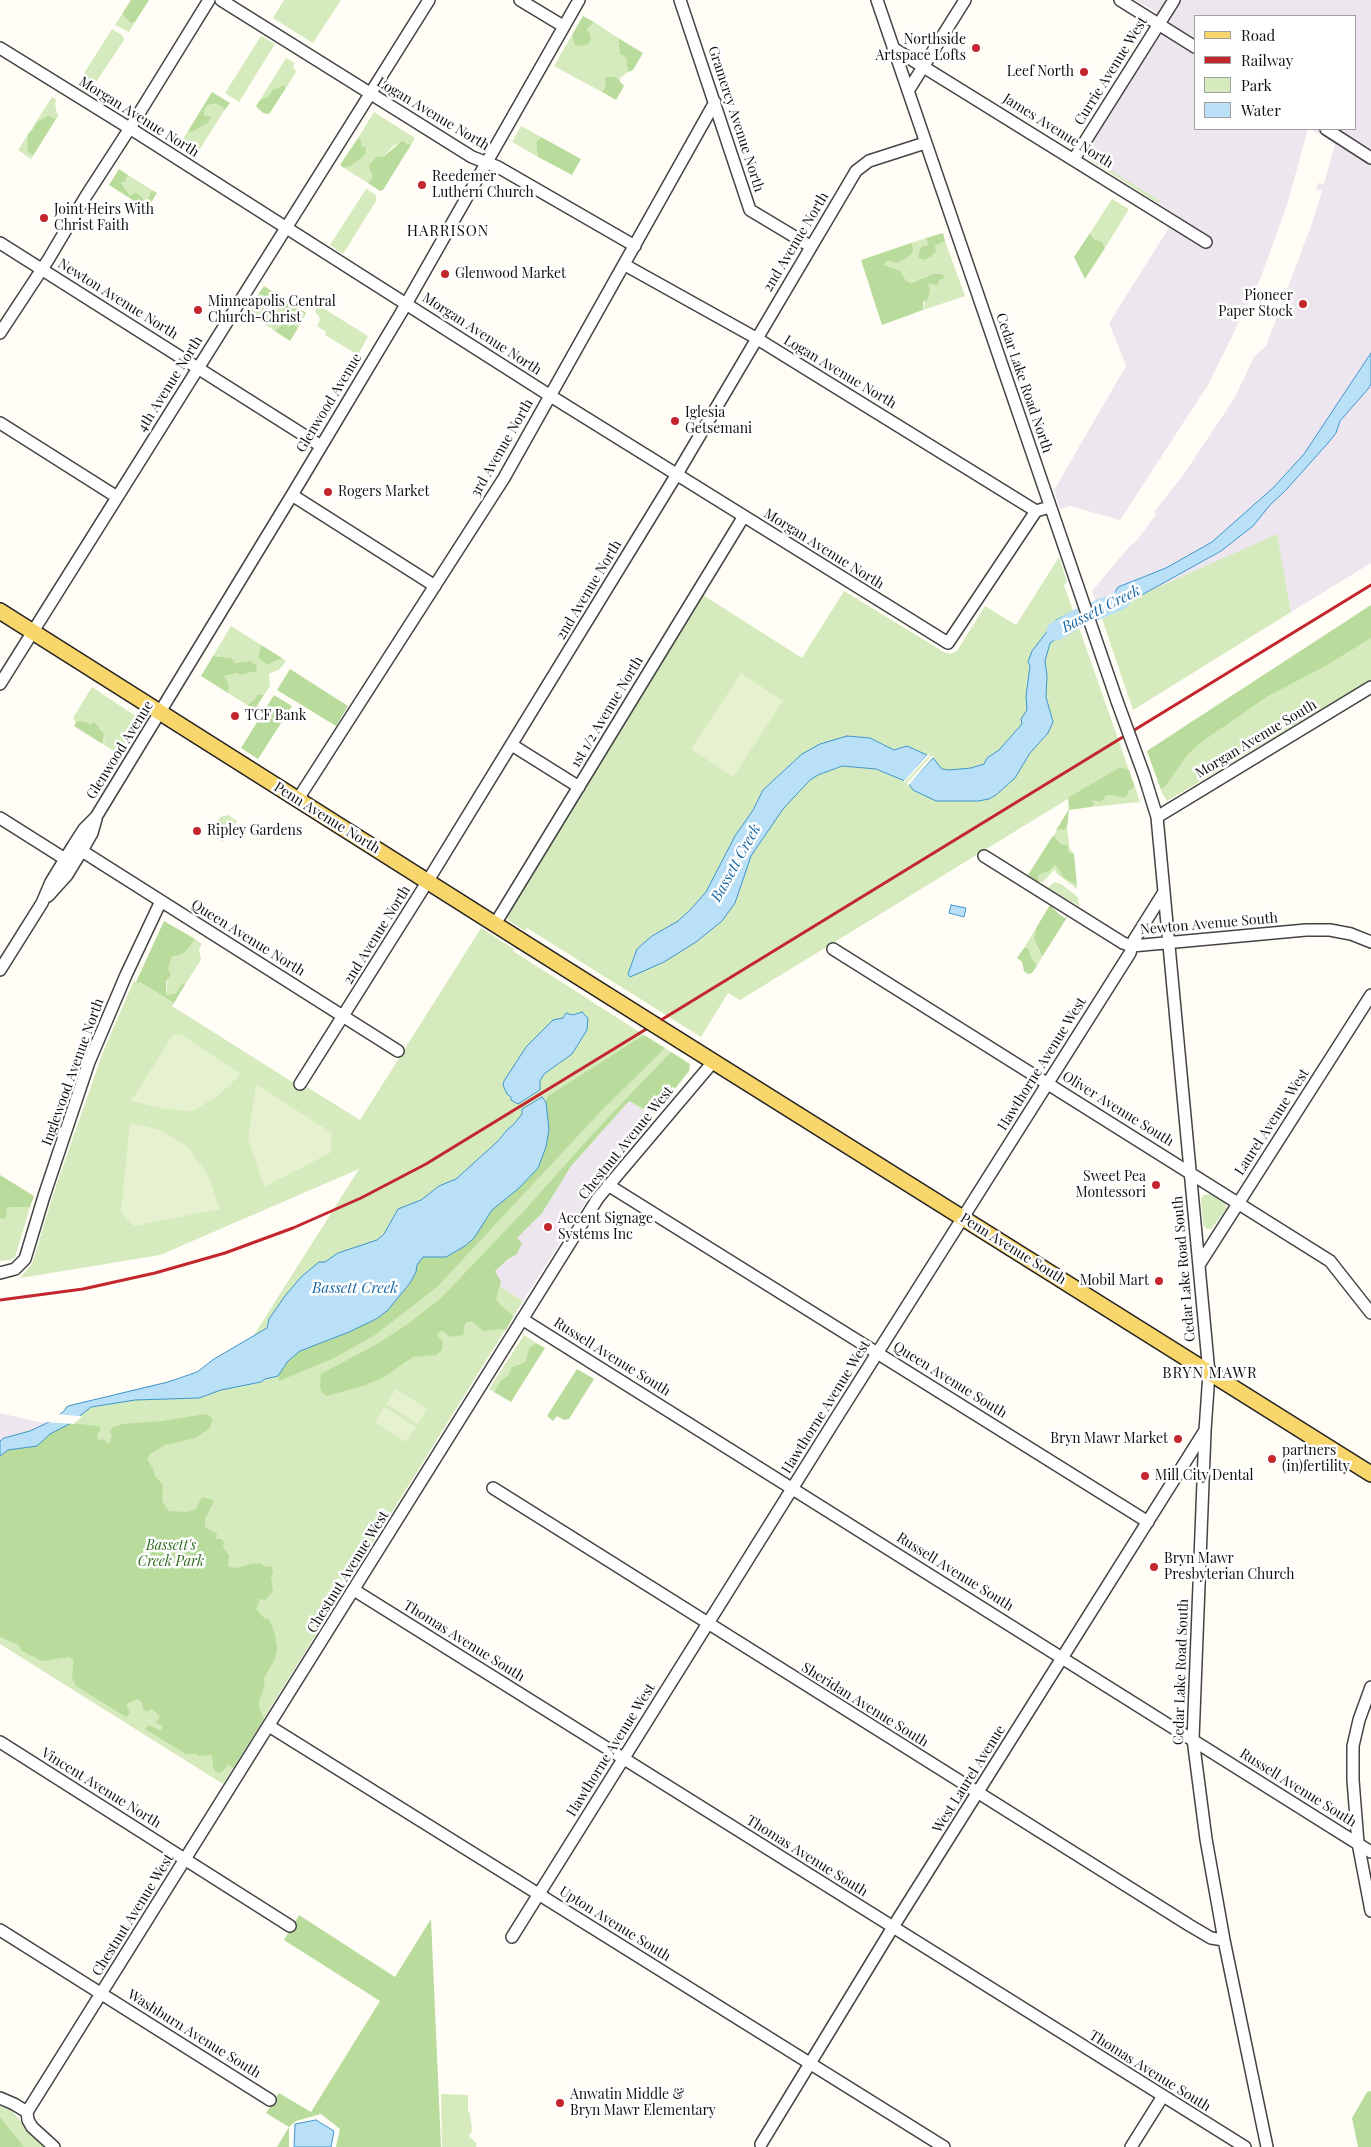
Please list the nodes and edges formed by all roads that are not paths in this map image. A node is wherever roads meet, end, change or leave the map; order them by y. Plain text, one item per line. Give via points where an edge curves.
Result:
1 (209, 0) edge
2 (221, 0) edge
3 (429, 0) edge
4 (520, 0) edge
5 (579, 0) edge
6 (680, 0) edge
7 (877, 0) edge
8 (965, 0) edge
9 (1120, 0) edge
10 (1174, 0) edge
11 (1158, 24) junction
12 (563, 26) junction
13 (1194, 46) edge
14 (0, 48) edge
15 (893, 48) junction
16 (923, 66) junction
17 (908, 91) junction
18 (370, 94) junction
19 (715, 102) junction
20 (130, 128) junction
21 (1328, 130) edge
22 (925, 143) junction
23 (1371, 158) edge
24 (1074, 159) junction
25 (486, 162) junction
26 (285, 228) junction
27 (1206, 242) dead end
28 (0, 243) edge
29 (635, 246) junction
30 (810, 246) junction
31 (625, 265) junction
32 (42, 269) junction
33 (406, 304) junction
34 (0, 333) edge
35 (756, 338) junction
36 (198, 368) junction
37 (550, 395) junction
38 (0, 423) edge
39 (321, 446) junction
40 (677, 474) junction
41 (292, 495) junction
42 (117, 497) junction
43 (1050, 507) junction
44 (1036, 511) junction
45 (744, 516) junction
46 (435, 586) junction
47 (0, 611) edge
48 (32, 632) junction
49 (0, 684) edge
50 (1371, 687) edge
51 (161, 713) junction
52 (512, 745) junction
53 (1144, 775) joint
54 (579, 787) junction
55 (298, 799) junction
56 (96, 817) junction
57 (1158, 817) junction
58 (0, 818) edge
59 (82, 851) junction
60 (984, 856) dead end
61 (66, 859) junction
62 (428, 882) junction
63 (1164, 892) junction
64 (161, 901) junction
65 (42, 903) junction
66 (494, 924) junction
67 (1371, 942) edge
68 (1169, 943) junction
69 (1132, 946) junction
70 (833, 949) dead end
71 (0, 970) edge
72 (1371, 995) edge
73 (344, 1016) junction
74 (655, 1025) joint
75 (398, 1051) dead end
76 (707, 1058) junction
77 (300, 1084) dead end
78 (1048, 1084) junction
79 (1190, 1172) junction
80 (608, 1185) junction
81 (1239, 1203) junction
82 (963, 1218) junction
83 (1199, 1265) junction
84 (0, 1273) edge
85 (1371, 1313) edge
86 (522, 1319) junction
87 (877, 1353) junction
88 (1209, 1373) junction
89 (1205, 1431) junction
90 (1371, 1474) edge
91 (493, 1488) dead end
92 (792, 1488) junction
93 (1148, 1522) junction
94 (354, 1590) junction
95 (708, 1624) junction
96 (1062, 1658) junction
97 (1371, 1687) edge
98 (270, 1726) junction
99 (1193, 1739) junction
100 (0, 1742) edge
101 (624, 1759) junction
102 (978, 1793) junction
103 (1358, 1843) junction
104 (1371, 1852) edge
105 (186, 1859) junction
106 (538, 1894) junction
107 (1371, 1911) edge
108 (290, 1926) dead end
109 (893, 1927) junction
110 (0, 1930) edge
111 (512, 1937) dead end
112 (1224, 1940) junction
113 (102, 1994) junction
114 (809, 2063) junction
115 (1163, 2096) junction
116 (0, 2098) edge
117 (270, 2100) dead end
118 (27, 2112) junction
119 (761, 2144) dead end
120 (54, 2147) edge
121 (944, 2147) edge
122 (1131, 2147) edge
123 (1244, 2147) edge
124 (1267, 2147) edge

1 - 20 street
2 - 18 street, Logan Avenue North
3 - 18 street, 4th Avenue North
4 - 12 street
5 - 12 street, Glenwood Avenue
6 - 19 street, Gramercy Avenue North
7 - 15 street, Cedar Lake Road North
8 - 16 street
9 - 11 street
10 - 11 street, Currie Avenue West
11 - 13 street
11 - 24 street, Currie Avenue West
12 - 25 street, Glenwood Avenue
14 - 20 street, Morgan Avenue North
15 - 16 street, James Avenue North
15 - 17 street, Cedar Lake Road North
16 - 17 street
16 - 24 street, James Avenue North
17 - 22 street, Cedar Lake Road North
18 - 25 street, Logan Avenue North via 472,157
18 - 26 street, 4th Avenue North
19 - 29 street, 3rd Avenue North
19 - 30 street, Gramercy Avenue North via 750,210
20 - 26 street, Morgan Avenue North
20 - 32 street
21 - 23 street
22 - 30 street, 2nd Avenue North via 869,161 856,171
22 - 43 street, Cedar Lake Road North
24 - 27 street, James Avenue North
25 - 29 street, Logan Avenue North
25 - 33 street, Glenwood Avenue
26 - 33 street, Morgan Avenue North
26 - 36 street, 4th Avenue North
28 - 32 street, Newton Avenue North
29 - 31 street, 3rd Avenue North
30 - 35 street, 2nd Avenue North
31 - 35 street, Logan Avenue North
31 - 37 street, 3rd Avenue North
32 - 34 street
32 - 36 street, Newton Avenue North
33 - 37 street, Morgan Avenue North
33 - 39 street, Glenwood Avenue
35 - 40 street, 2nd Avenue North
35 - 44 street, Logan Avenue North
36 - 39 street, Newton Avenue North
36 - 42 street, 4th Avenue North
37 - 40 street, Morgan Avenue North
37 - 46 street, 3rd Avenue North via 504,478
38 - 42 street
39 - 41 street, Glenwood Avenue
40 - 45 street, Morgan Avenue North
40 - 52 street, 2nd Avenue North
41 - 46 street
41 - 51 street, Glenwood Avenue
42 - 48 street, 4th Avenue North
43 - 44 street
43 - 53 street, Cedar Lake Road North, bridge
44 - 45 street, Morgan Avenue North via 948,643
45 - 54 street, 1st 1/2 Avenue North
46 - 55 street, 3rd Avenue North
47 - 48 main road, Penn Avenue North
48 - 49 street, 4th Avenue North
48 - 51 main road, Penn Avenue North
50 - 57 street, Morgan Avenue South
51 - 55 main road, Penn Avenue North
51 - 56 street, Glenwood Avenue
52 - 54 street
52 - 62 street, 2nd Avenue North
53 - 57 street, Cedar Lake Road South
54 - 66 street, 1st 1/2 Avenue North
55 - 62 main road, Penn Avenue North
56 - 59 street, Glenwood Avenue
56 - 61 street, Glenwood Avenue via 84,829
57 - 63 street, Cedar Lake Road South
58 - 61 street
59 - 64 street, Queen Avenue North
59 - 65 street, Glenwood Avenue via 67,875
60 - 69 street, Newton Avenue South
61 - 65 street, Glenwood Avenue
62 - 66 main road, Penn Avenue North
62 - 73 street, 2nd Avenue North
63 - 68 street, Cedar Lake Road South
63 - 69 street, Hawthorne Avenue West
64 - 73 street, Queen Avenue North
64 - 84 street, Inglewood Avenue North via 89,1062 25,1259 15,1269
65 - 71 street, Glenwood Avenue
66 - 74 main road, Penn Avenue North, bridge
67 - 68 street, Newton Avenue South via 1330,930 1306,930
68 - 69 street, Newton Avenue South
68 - 79 street, Cedar Lake Road South
69 - 78 street, Hawthorne Avenue West
70 - 78 street, Oliver Avenue South
72 - 81 street, Laurel Avenue West
73 - 75 street, Queen Avenue North
73 - 77 street, 2nd Avenue North
74 - 76 main road, Penn Avenue South
76 - 80 street, Chestnut Avenue West
76 - 82 main road, Penn Avenue South
78 - 79 street, Oliver Avenue South
78 - 82 street, Hawthorne Avenue West
79 - 81 street, Oliver Avenue South
79 - 83 street, Cedar Lake Road South
80 - 86 street, Chestnut Avenue West
80 - 87 street, Queen Avenue South
81 - 83 street, Laurel Avenue West
81 - 85 street, Oliver Avenue South via 1330,1261
82 - 87 street, Hawthorne Avenue West
82 - 88 main road, Penn Avenue South
83 - 88 street, Cedar Lake Road South
86 - 92 street, Russell Avenue South
86 - 94 street, Chestnut Avenue West
87 - 92 street, Hawthorne Avenue West
87 - 93 street, Queen Avenue South
88 - 89 street, Cedar Lake Road South
88 - 90 main road, Penn Avenue South
89 - 93 street, West Laurel Avenue
89 - 99 street, Cedar Lake Road South
91 - 95 street, Sheridan Avenue South
92 - 95 street, Hawthorne Avenue West
92 - 96 street, Russell Avenue South
93 - 96 street, West Laurel Avenue
94 - 98 street, Chestnut Avenue West
94 - 101 street, Thomas Avenue South
95 - 101 street, Hawthorne Avenue West
95 - 102 street, Sheridan Avenue South
96 - 99 street, Russell Avenue South
96 - 102 street, West Laurel Avenue
97 - 103 street via 1353,1746
98 - 105 street, Chestnut Avenue West
98 - 106 street, Upton Avenue South
99 - 103 street, Russell Avenue South
99 - 112 street, Cedar Lake Road South
100 - 105 street, Vincent Avenue North
101 - 106 street, Hawthorne Avenue West
101 - 109 street, Thomas Avenue South
102 - 109 street, West Laurel Avenue
102 - 112 street, Sheridan Avenue South via 1211,1938
103 - 104 street, Russell Avenue South
103 - 107 street
105 - 108 street, Vincent Avenue North
105 - 113 street, Chestnut Avenue West
106 - 111 street, Hawthorne Avenue West
106 - 114 street, Upton Avenue South
109 - 114 street, West Laurel Avenue
109 - 115 street, Thomas Avenue South
110 - 113 street, Washburn Avenue South
112 - 124 street, Cedar Lake Road South
113 - 117 street, Washburn Avenue South
113 - 118 street, Chestnut Avenue West
114 - 119 street, West Laurel Avenue
114 - 121 street, Upton Avenue South
115 - 122 street
115 - 123 street, Thomas Avenue South
116 - 118 street
118 - 120 street via 32,2127

